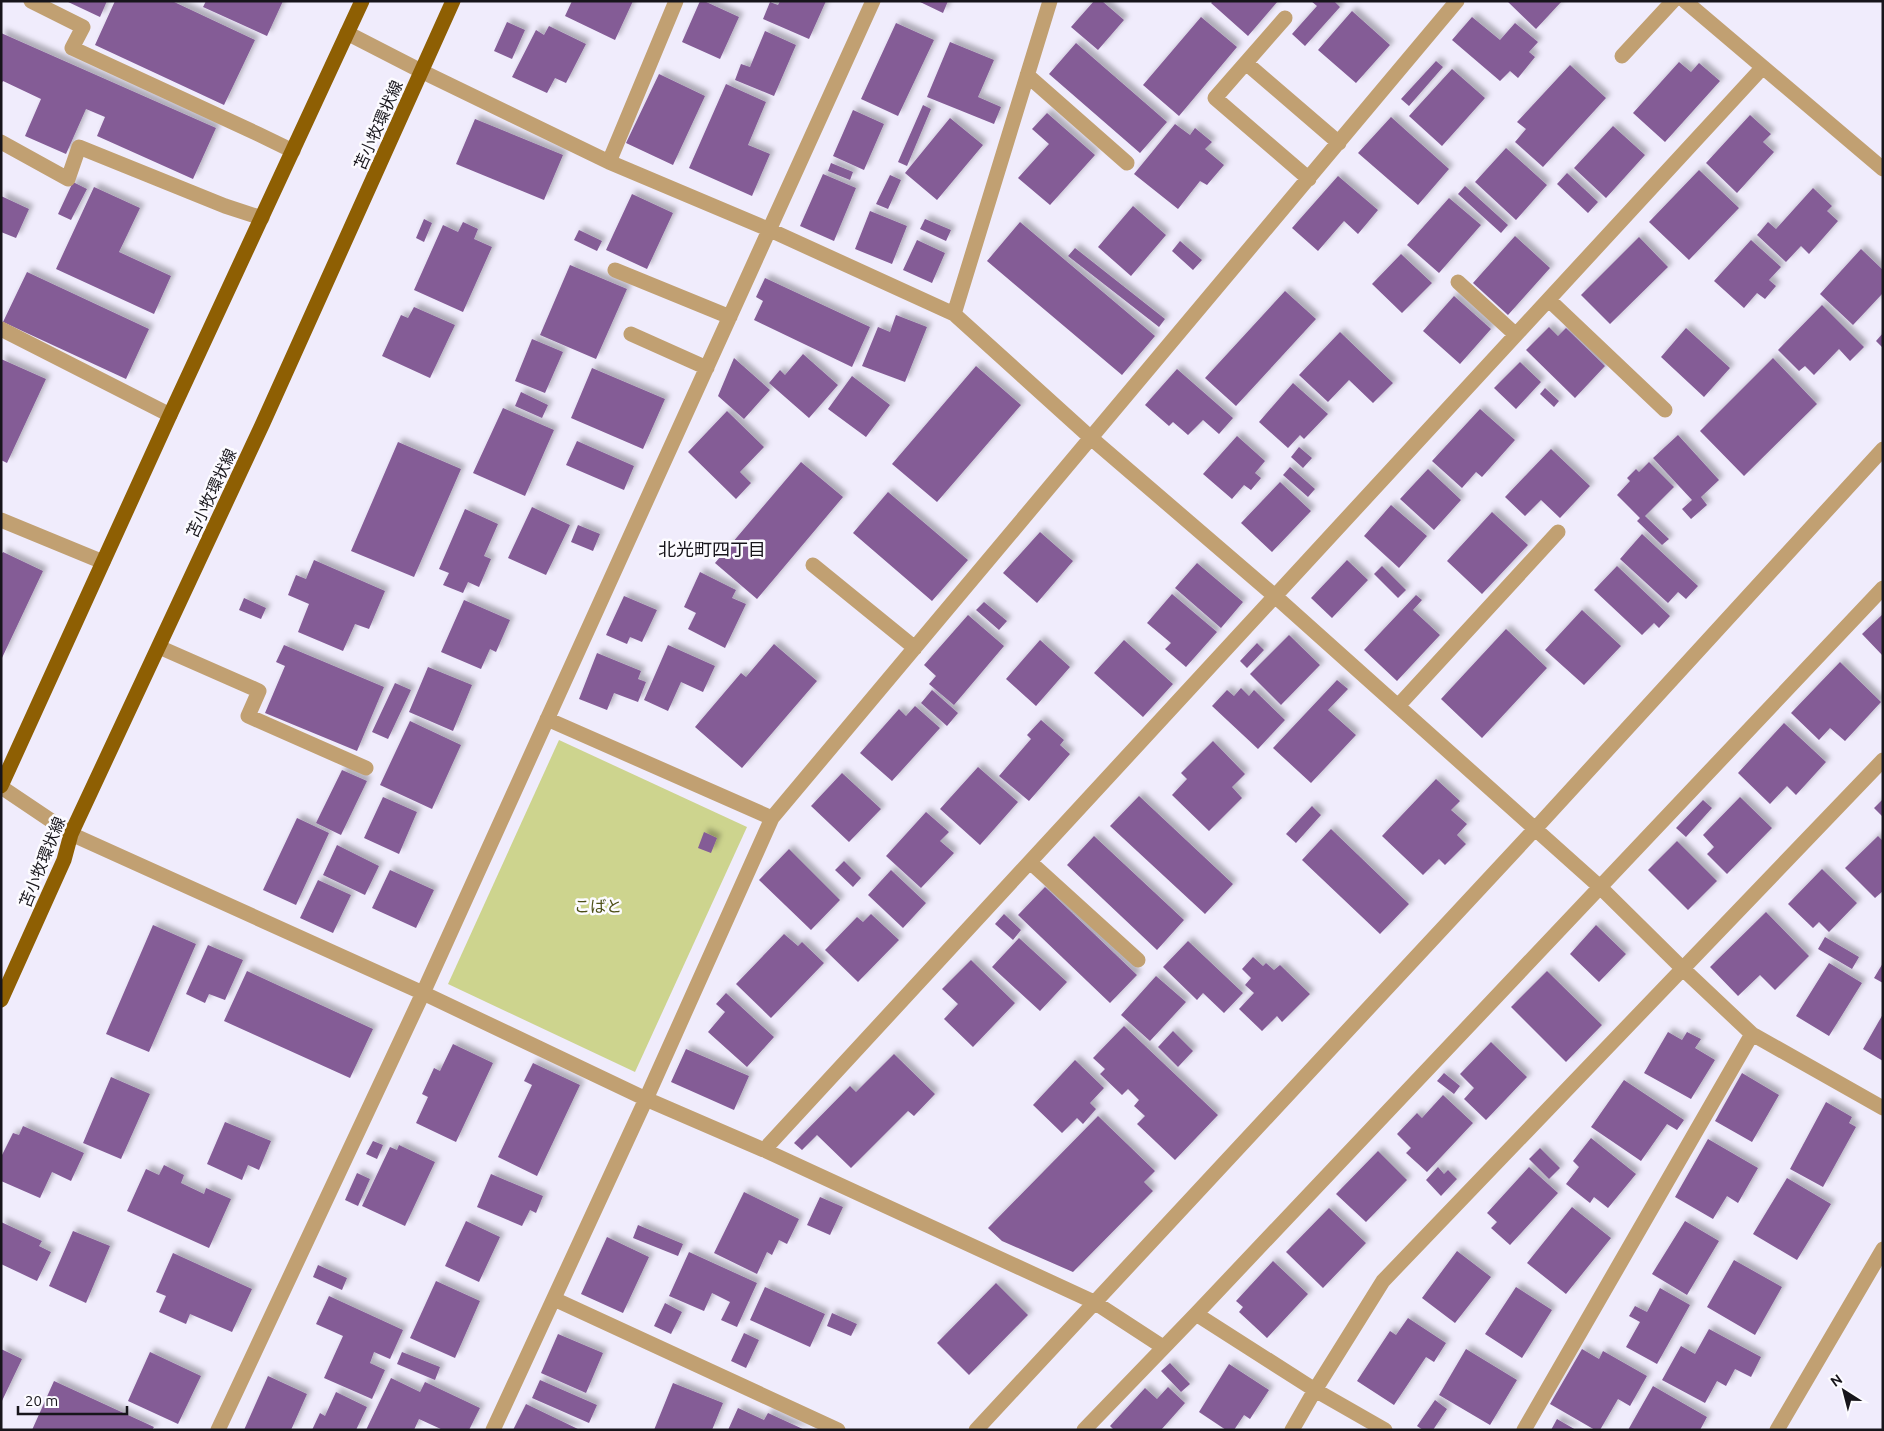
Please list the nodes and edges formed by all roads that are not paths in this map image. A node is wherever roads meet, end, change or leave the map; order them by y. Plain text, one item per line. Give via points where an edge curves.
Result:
1 (31, 1) edge
2 (362, 1) edge
3 (453, 1) edge
4 (676, 1) edge
5 (873, 1) edge
6 (1050, 1) edge
7 (1457, 1) edge
8 (1673, 1) edge
9 (1685, 1) edge
10 (1285, 18) dead end
11 (348, 33) junction
12 (1622, 56) dead end
13 (1246, 63) junction
14 (1763, 67) junction
15 (421, 71) junction
16 (1027, 75) junction
17 (1, 142) edge
18 (1339, 143) junction
19 (293, 152) junction
20 (609, 162) junction
21 (1127, 164) dead end
22 (1883, 169) edge
23 (1309, 179) junction
24 (262, 218) junction
25 (770, 230) junction
26 (615, 270) dead end
27 (1458, 282) dead end
28 (1549, 300) junction
29 (954, 314) junction
30 (730, 317) junction
31 (1, 330) edge
32 (631, 334) dead end
33 (1516, 335) junction
34 (707, 368) junction
35 (1665, 410) dead end
36 (170, 415) junction
37 (1092, 438) junction
38 (1883, 449) edge
39 (1, 520) edge
40 (1558, 532) dead end
41 (104, 562) junction
42 (813, 565) dead end
43 (1883, 588) edge
44 (1276, 597) junction
45 (159, 647) junction
46 (915, 648) junction
47 (1398, 706) junction
48 (547, 719) junction
49 (1883, 760) edge
50 (366, 768) dead end
51 (1, 786) edge
52 (772, 818) junction
53 (1535, 828) junction
54 (71, 834) junction
55 (1030, 862) junction
56 (1600, 887) junction
57 (1138, 960) dead end
58 (1682, 968) junction
59 (423, 993) junction
60 (1, 1000) edge
61 (1752, 1034) junction
62 (646, 1099) junction
63 (1883, 1108) edge
64 (764, 1150) junction
65 (1883, 1249) edge
66 (554, 1299) junction
67 (1094, 1302) junction
68 (1196, 1314) junction
69 (1163, 1347) junction
70 (1315, 1390) junction
71 (218, 1430) edge
72 (493, 1430) edge
73 (838, 1430) edge
74 (976, 1430) edge
75 (1084, 1430) edge
76 (1292, 1430) edge
77 (1385, 1430) edge
78 (1524, 1430) edge
79 (1777, 1430) edge

1 - 19 street via 83,27 72,48
2 - 11 main road
3 - 15 main road, 苫小牧環状線
4 - 20 street
5 - 25 street
6 - 16 street
7 - 18 street
8 - 12 street
9 - 14 street
10 - 13 street
11 - 15 street
11 - 19 main road
13 - 18 street
13 - 23 street via 1216,98
14 - 22 street
14 - 28 street
15 - 20 street
15 - 45 main road, 苫小牧環状線
16 - 21 street
16 - 29 street
17 - 24 street via 68,179 79,147
18 - 23 street
19 - 24 main road
20 - 25 street
23 - 37 street
24 - 36 main road
25 - 29 street
25 - 30 street
26 - 30 street
27 - 33 street
28 - 33 street
28 - 35 street
29 - 37 street
30 - 34 street
31 - 36 street
32 - 34 street
33 - 44 street
34 - 48 street
36 - 41 main road
37 - 44 street
37 - 46 street
38 - 53 street
39 - 41 street
40 - 47 street
41 - 51 main road
42 - 46 street
43 - 56 street
44 - 47 street
44 - 55 street
45 - 50 street via 260,691 248,716
45 - 54 main road, 苫小牧環状線
46 - 52 street
47 - 53 street
48 - 52 street
48 - 59 street
49 - 58 street
51 - 54 street
52 - 62 street
53 - 56 street
53 - 67 street
54 - 59 street
54 - 60 main road, 苫小牧環状線 via 64,860
55 - 57 street
55 - 64 street
56 - 58 street
56 - 68 street
58 - 61 street
58 - 70 street via 1383,1281
59 - 62 street
59 - 71 street
61 - 63 street
61 - 78 street
62 - 64 street
62 - 66 street
64 - 67 street
65 - 79 street
66 - 72 street
66 - 73 street
67 - 69 street
67 - 74 street
68 - 69 street
68 - 70 street
69 - 75 street
70 - 76 street
70 - 77 street

